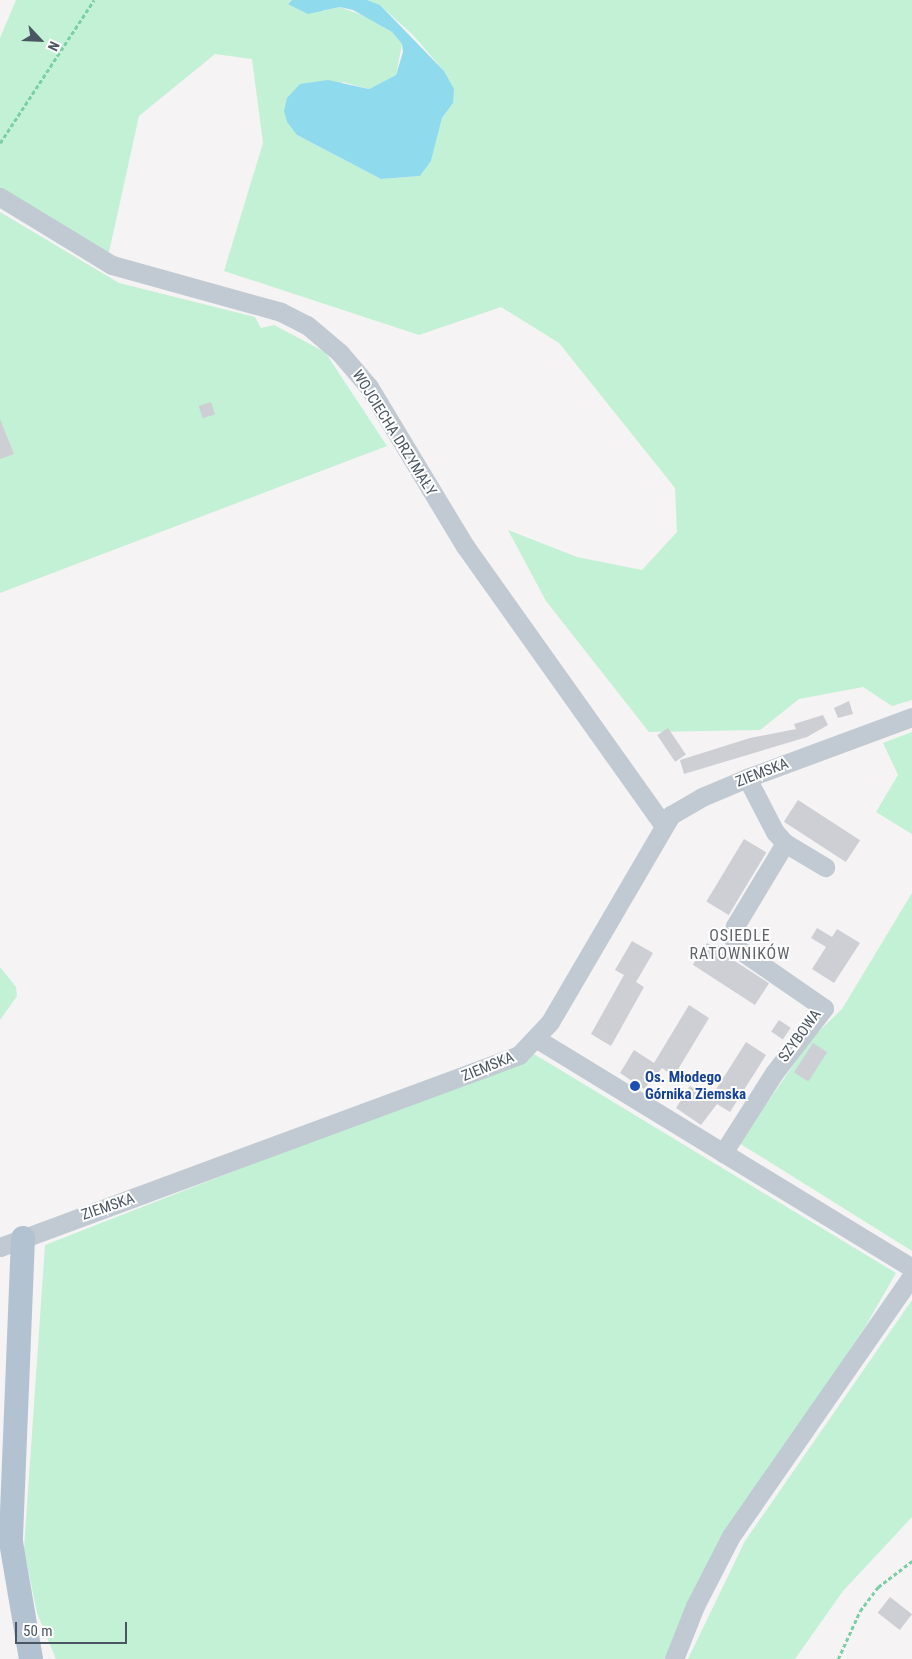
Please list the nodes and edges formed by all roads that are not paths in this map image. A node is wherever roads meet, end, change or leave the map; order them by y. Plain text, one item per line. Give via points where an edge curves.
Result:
1 (0, 197) edge
2 (912, 716) edge
3 (747, 778) junction
4 (663, 826) junction
5 (785, 843) junction
6 (824, 867) dead end
7 (537, 1039) junction
8 (723, 1153) junction
9 (23, 1238) junction
10 (0, 1247) edge
11 (912, 1268) edge
12 (912, 1276) edge
13 (31, 1659) edge
14 (674, 1659) edge

1 - 4 street, WOJCIECHA DRZYMAŁY via 112,265 275,310 307,325 330,343 369,387 465,546
2 - 3 street, ZIEMSKA
3 - 4 street, ZIEMSKA via 683,806
3 - 5 street via 775,832
4 - 7 street, ZIEMSKA
5 - 6 street
5 - 8 street, SZYBOWA via 735,926 733,938 737,948 824,1008 779,1065
7 - 8 street
7 - 9 street, ZIEMSKA via 503,1063
8 - 11 street
9 - 10 street, ZIEMSKA
9 - 13 main road via 11,1542
12 - 14 street via 731,1536 695,1606

